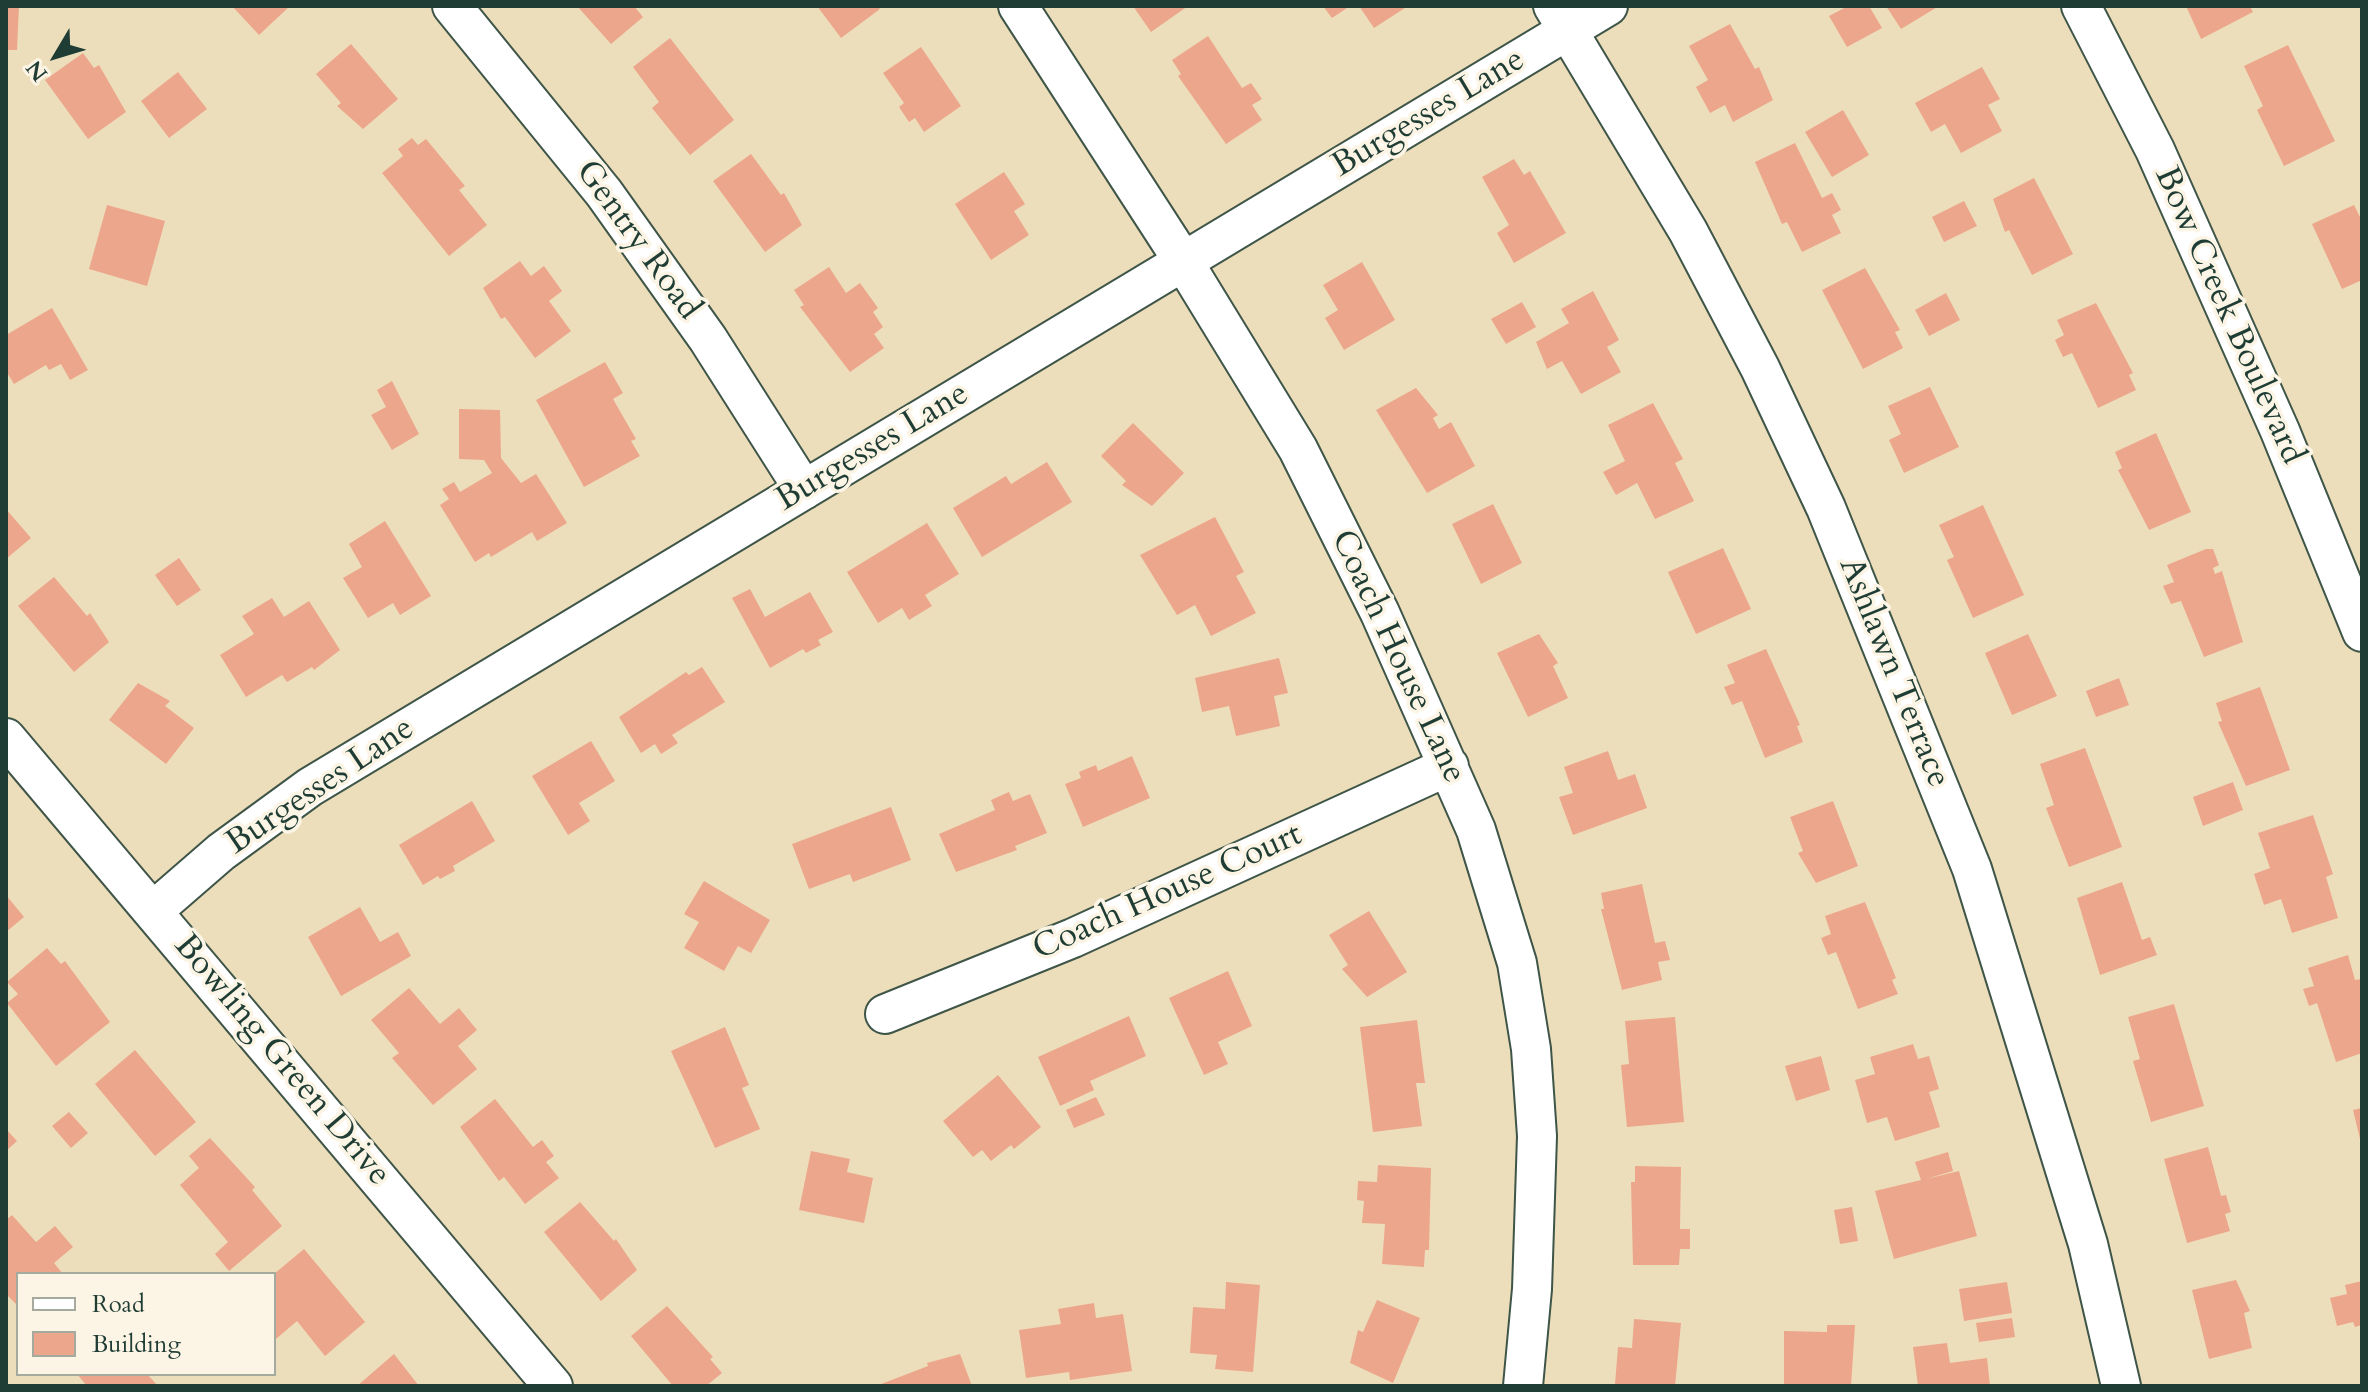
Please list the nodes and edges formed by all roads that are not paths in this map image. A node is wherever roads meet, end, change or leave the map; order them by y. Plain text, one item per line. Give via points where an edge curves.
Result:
1 (452, 6) edge
2 (1018, 6) edge
3 (1608, 6) edge
4 (2081, 6) edge
5 (1560, 18) edge
6 (1183, 261) junction
7 (804, 490) junction
8 (2362, 632) edge
9 (6, 738) edge
10 (1449, 766) junction
11 (153, 911) junction
12 (885, 1014) dead end
13 (553, 1386) edge
14 (1523, 1386) edge
15 (2121, 1386) edge

1 - 7 street, Gentry Road via 613,205 708,339
2 - 6 street, Coach House Lane
3 - 5 street, Burgesses Lane
4 - 8 street, Bow Creek Boulevard via 2168,178
5 - 6 street, Burgesses Lane
5 - 15 street, Ashlawn Terrace via 1688,231 1826,508 1972,869 2088,1244
6 - 7 street, Burgesses Lane
6 - 10 street, Coach House Lane via 1298,449
7 - 11 street, Burgesses Lane via 310,787 221,852
9 - 11 street, Bowling Green Drive
10 - 12 street, Coach House Court via 1073,938
10 - 14 street, Coach House Lane via 1494,879 1517,963 1531,1049 1537,1136
11 - 13 street, Bowling Green Drive

